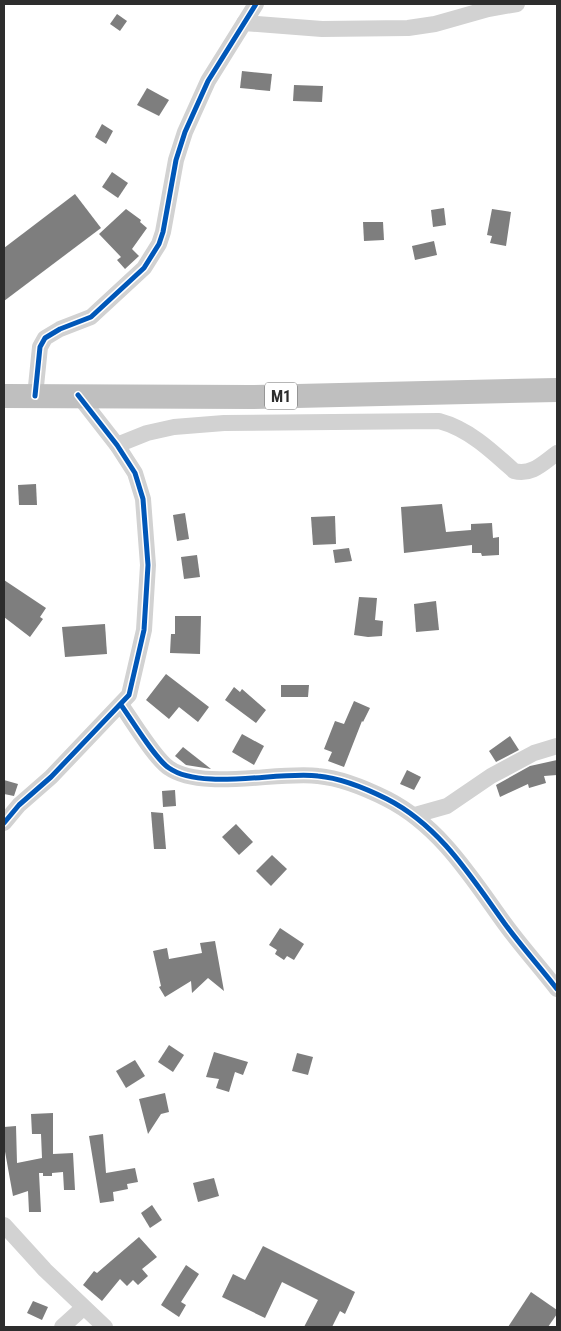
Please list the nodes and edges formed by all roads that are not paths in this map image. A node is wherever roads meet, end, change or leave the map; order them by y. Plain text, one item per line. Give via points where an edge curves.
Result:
1 (256, 4) edge
2 (517, 4) edge
3 (244, 23) junction
4 (557, 390) edge
5 (4, 396) edge
6 (36, 396) junction
7 (78, 396) junction
8 (117, 445) junction
9 (557, 452) edge
10 (121, 705) junction
11 (557, 746) edge
12 (415, 815) junction
13 (4, 823) edge
14 (557, 988) edge
15 (4, 1225) edge
16 (83, 1308) junction
17 (62, 1327) edge
18 (105, 1327) edge

1 - 3 street
2 - 3 street via 408,28 322,30
3 - 6 street via 208,81 184,132 159,244 144,268 91,317 45,338 40,347
4 - 7 highway, M1 via 251,397
5 - 6 highway, M1
6 - 7 highway, M1
7 - 8 street
8 - 9 street via 174,427 224,423 439,421 467,432 514,472 532,471
8 - 10 street via 135,473 143,499 148,566 144,630 129,695
10 - 12 street via 167,767 179,774 198,778 320,776 386,798
10 - 13 street
11 - 12 street via 534,753 491,776 446,806
12 - 14 street via 449,849
15 - 16 street
16 - 17 street
16 - 18 street

